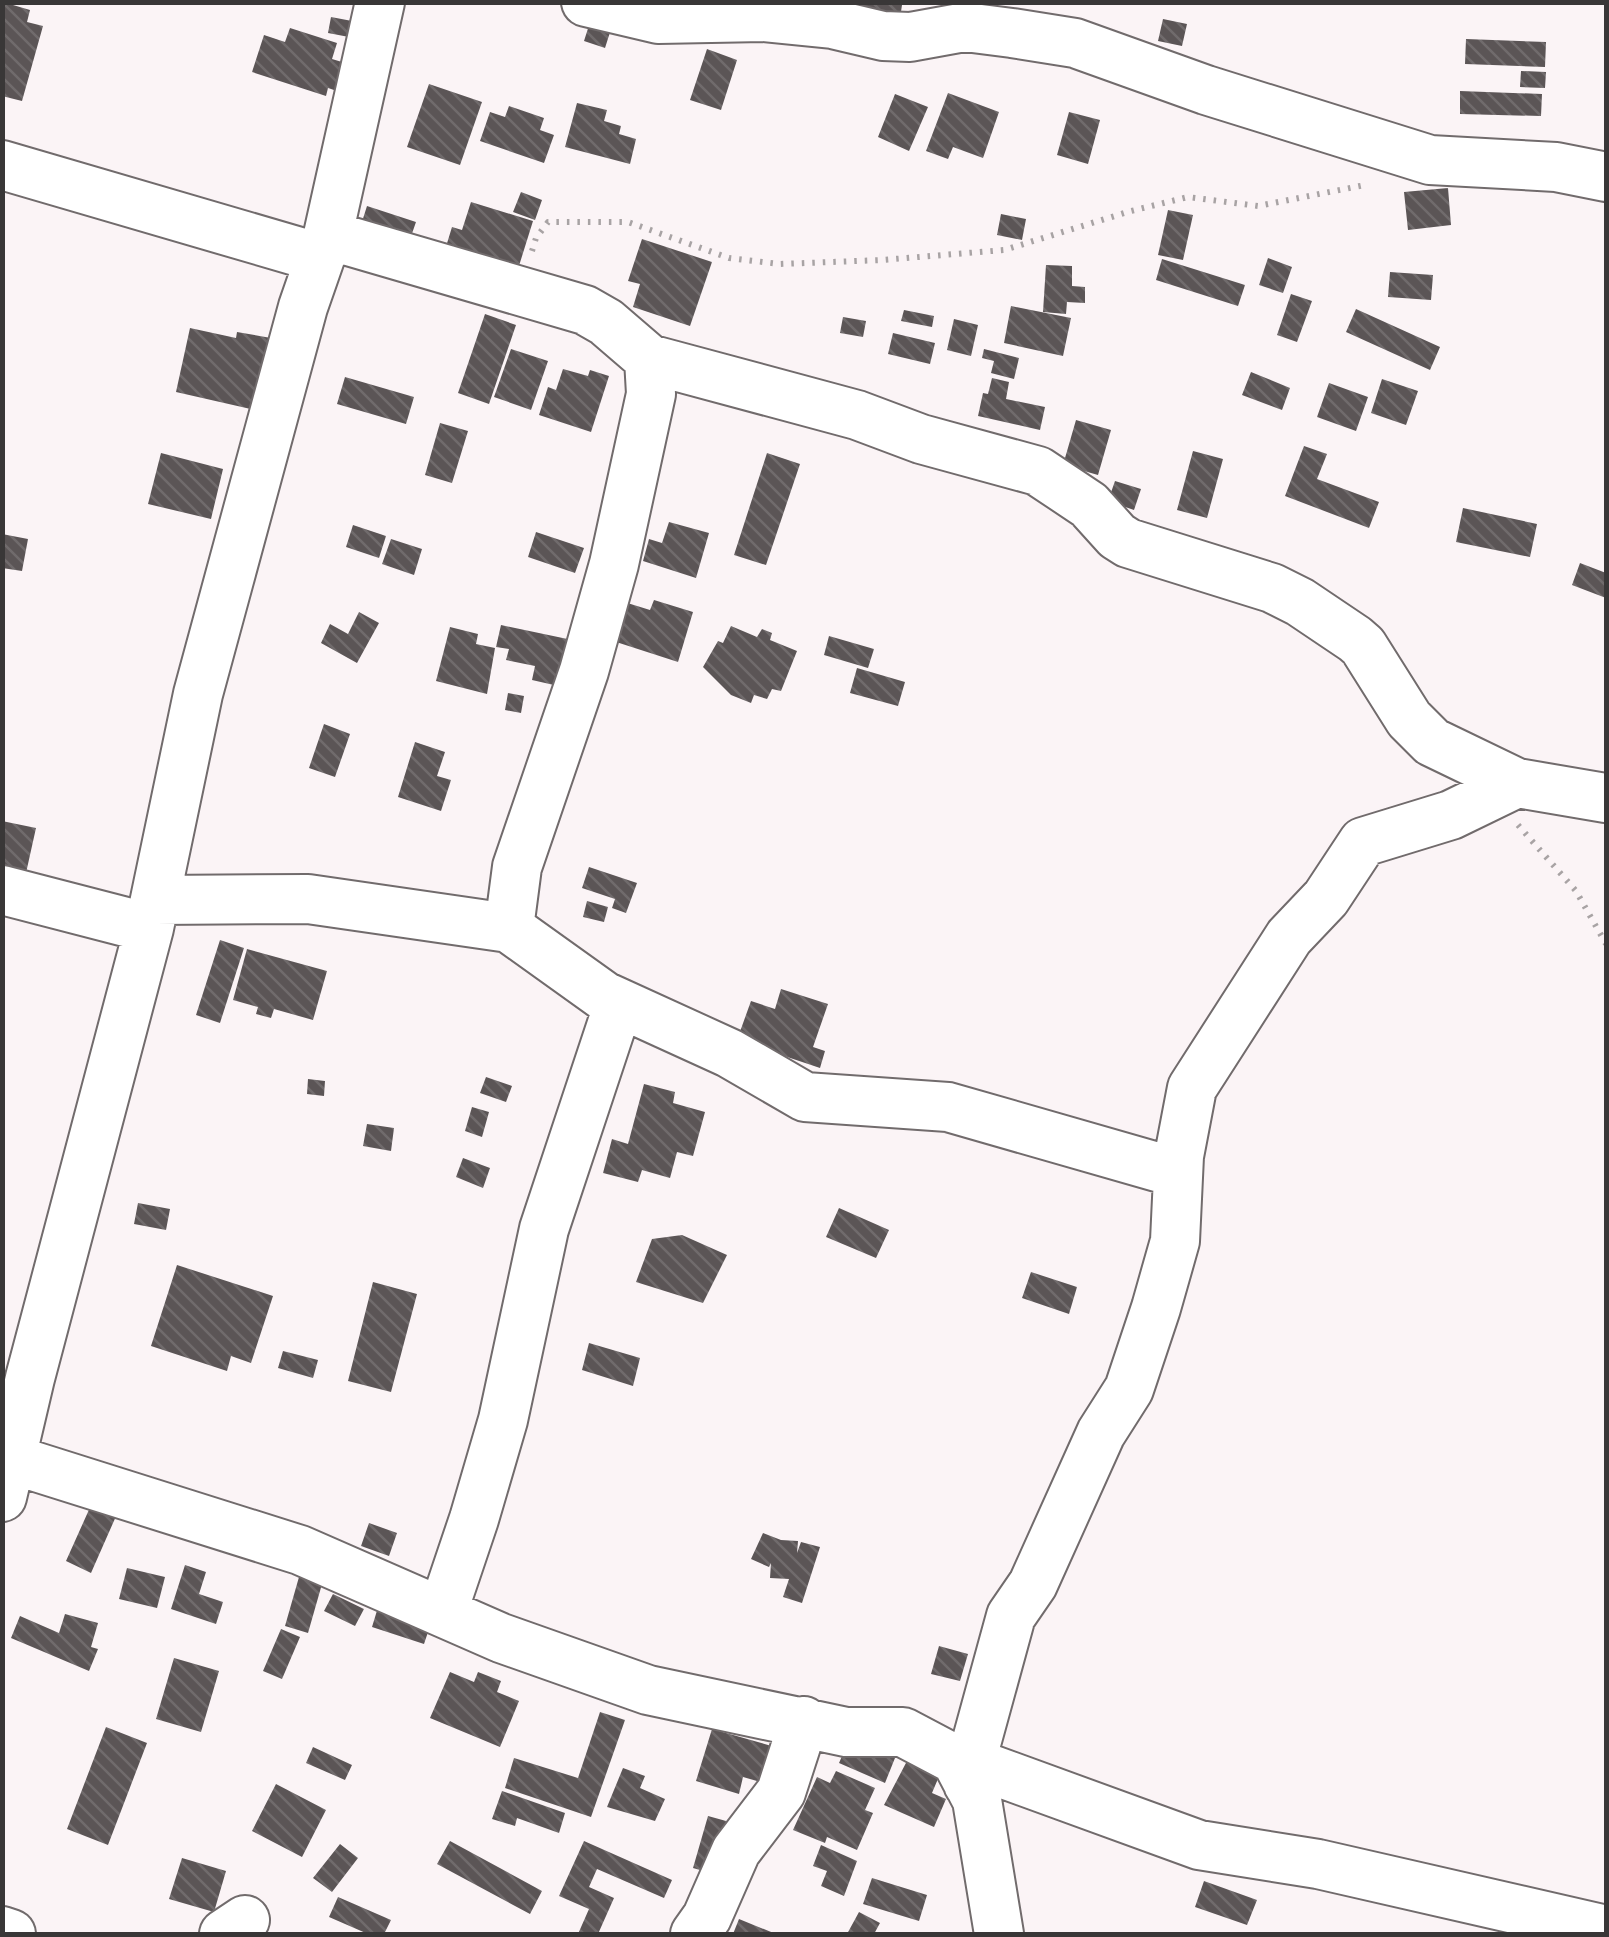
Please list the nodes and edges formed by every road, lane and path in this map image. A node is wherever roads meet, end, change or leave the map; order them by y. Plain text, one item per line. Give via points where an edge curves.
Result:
1 (380, 2) edge
2 (586, 2) edge
3 (1034, 19) edge
4 (2, 165) edge
5 (1606, 177) edge
6 (1372, 183) dead end
7 (324, 247) junction
8 (522, 291) junction
9 (649, 359) junction
10 (1504, 790) junction
11 (1606, 798) edge
12 (2, 890) edge
13 (152, 914) junction
14 (509, 928) junction
15 (1606, 944) edge
16 (619, 1003) junction
17 (1178, 1173) junction
18 (7, 1478) edge
19 (442, 1611) junction
20 (804, 1721) junction
21 (970, 1773) junction
22 (1606, 1930) edge
23 (2, 1931) edge
24 (10, 1934) edge
25 (695, 1934) edge
26 (999, 1934) edge

1 - 7 street
2 - 3 street via 658,19 764,17 910,38
3 - 5 street via 1075,43 1206,90 1430,160
4 - 7 street
6 - 8 path via 1258,206 1188,197 1004,250 882,260 780,264 729,258 628,222 548,222 536,238
7 - 8 street
7 - 13 street via 198,694
8 - 9 street via 584,310
9 - 10 street via 1038,470 1089,505 1128,544 1242,576 1300,602 1363,646 1409,719 1432,742
9 - 14 street via 651,394 614,564 517,867
10 - 11 street
10 - 15 path
10 - 17 street via 1452,815 1378,834 1354,852 1192,1088
12 - 13 street
13 - 14 street via 308,899
13 - 18 street
14 - 16 street
16 - 17 street via 806,1097 948,1107
16 - 19 street via 544,1229 503,1420
17 - 21 street via 1170,1266 1129,1389 1011,1616
18 - 19 street via 300,1550
19 - 20 street via 648,1690
20 - 21 street via 846,1732 903,1732
20 - 25 street via 781,1792 736,1852
21 - 22 street via 1199,1845 1318,1864
21 - 26 street
23 - 24 street

